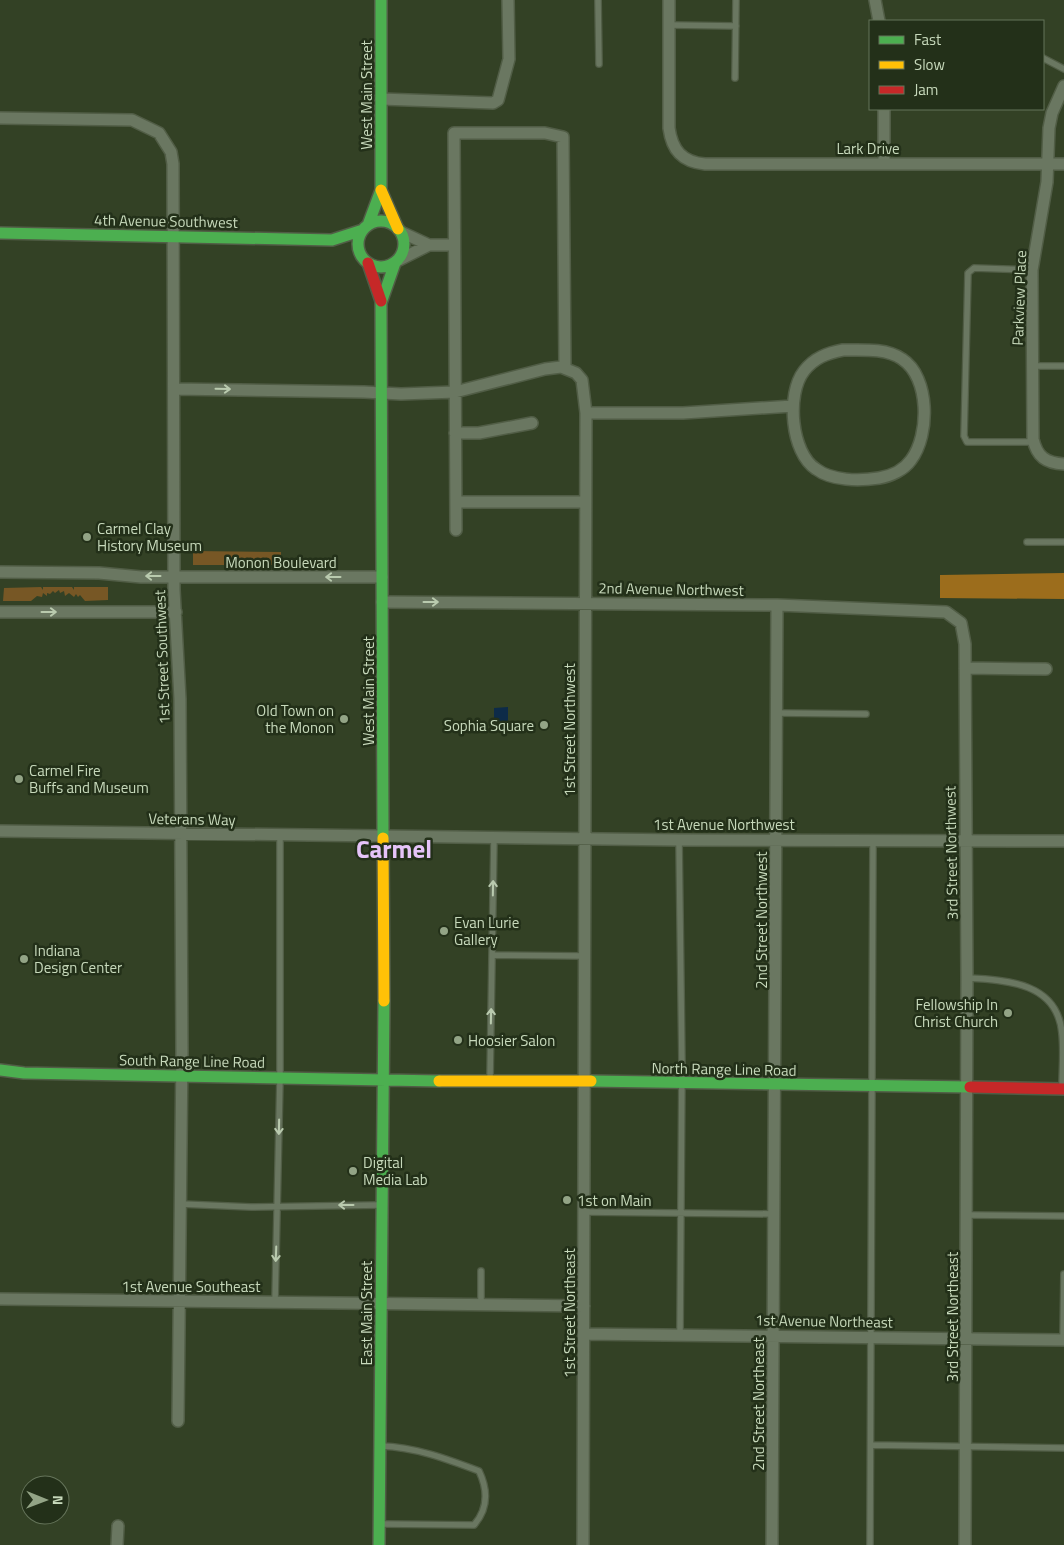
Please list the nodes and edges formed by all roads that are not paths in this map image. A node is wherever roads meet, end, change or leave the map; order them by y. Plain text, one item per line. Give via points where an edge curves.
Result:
1 (381, 0) edge
2 (508, 0) edge
3 (598, 0) edge
4 (669, 0) edge
5 (736, 0) edge
6 (875, 0) edge
7 (879, 20) edge
8 (669, 25) junction
9 (736, 26) junction
10 (1044, 59) edge
11 (598, 64) dead end
12 (1064, 69) edge
13 (735, 78) dead end
14 (1064, 86) edge
15 (381, 99) junction
16 (884, 110) edge
17 (0, 118) edge
18 (884, 162) junction
19 (1064, 164) edge
20 (1048, 165) junction
21 (381, 190) junction
22 (366, 228) junction
23 (400, 231) junction
24 (0, 233) edge
25 (174, 236) junction
26 (332, 240) junction
27 (429, 245) junction
28 (453, 245) junction
29 (365, 261) junction
30 (397, 261) junction
31 (1032, 270) junction
32 (381, 301) junction
33 (1032, 366) junction
34 (1064, 366) edge
35 (565, 368) junction
36 (174, 389) junction
37 (455, 392) junction
38 (382, 393) junction
39 (794, 406) junction
40 (586, 413) junction
41 (532, 423) dead end
42 (455, 433) junction
43 (1034, 442) junction
44 (1064, 464) edge
45 (456, 502) junction
46 (584, 502) junction
47 (456, 530) dead end
48 (1027, 542) dead end
49 (1064, 542) edge
50 (0, 572) edge
51 (175, 576) junction
52 (382, 577) junction
53 (382, 602) junction
54 (584, 602) junction
55 (777, 605) junction
56 (0, 612) edge
57 (176, 612) junction
58 (957, 619) joint
59 (965, 668) junction
60 (1046, 669) dead end
61 (776, 713) junction
62 (866, 714) dead end
63 (0, 831) edge
64 (181, 833) junction
65 (280, 835) junction
66 (384, 837) junction
67 (494, 837) junction
68 (584, 838) junction
69 (679, 840) junction
70 (776, 840) junction
71 (873, 841) junction
72 (1064, 841) edge
73 (967, 842) junction
74 (492, 954) junction
75 (584, 956) junction
76 (967, 978) junction
77 (0, 1070) edge
78 (182, 1076) junction
79 (280, 1078) junction
80 (383, 1080) junction
81 (490, 1082) junction
82 (585, 1082) junction
83 (682, 1083) junction
84 (776, 1084) junction
85 (873, 1087) junction
86 (967, 1088) junction
87 (1063, 1089) edge
88 (181, 1204) junction
89 (278, 1206) junction
90 (382, 1206) junction
91 (585, 1212) junction
92 (681, 1213) junction
93 (774, 1214) junction
94 (967, 1215) junction
95 (1064, 1216) edge
96 (481, 1271) dead end
97 (1064, 1274) edge
98 (0, 1299) edge
99 (178, 1301) junction
100 (275, 1302) junction
101 (381, 1303) junction
102 (480, 1304) junction
103 (584, 1306) junction
104 (584, 1334) junction
105 (680, 1335) junction
106 (774, 1336) junction
107 (872, 1336) junction
108 (967, 1338) junction
109 (1064, 1340) edge
110 (178, 1421) dead end
111 (871, 1445) junction
112 (381, 1446) junction
113 (966, 1448) junction
114 (1064, 1448) edge
115 (380, 1524) junction
116 (118, 1526) dead end
117 (117, 1545) edge
118 (379, 1545) edge
119 (583, 1545) edge
120 (772, 1545) edge
121 (870, 1545) edge
122 (965, 1545) edge

1 - 15 main road, West Main Street
2 - 15 street via 509,58 498,100 494,103
3 - 11 lane
4 - 8 street
5 - 9 lane
6 - 7 street
8 - 9 lane
8 - 18 street, Lark Drive via 669,128 676,150 688,160 705,164
9 - 13 lane
10 - 12 lane
14 - 20 street, Parkview Place via 1052,113
15 - 21 main road, West Main Street
16 - 18 street
17 - 25 street, 1st Street Southwest via 132,120 159,133 171,152 173,164
18 - 20 street, Lark Drive
19 - 20 street, Lark Drive
20 - 31 street, Parkview Place
21 - 22 main road, West Main Street
21 - 23 main road, West Main Street
22 - 23 main road via 377,222 386,222
22 - 26 main road, 4th Avenue Southwest
22 - 29 main road via 358,244
23 - 27 street
23 - 30 main road via 404,249
24 - 25 main road, 4th Avenue Southwest
25 - 26 main road, 4th Avenue Southwest
25 - 36 street, 1st Street Southwest
26 - 29 main road, 4th Avenue Southwest
27 - 28 street
27 - 30 street
28 - 35 street via 454,133 545,132 563,136
28 - 37 street
29 - 30 main road via 384,267
29 - 32 main road, West Main Street
30 - 32 main road, West Main Street
31 - 33 street, Parkview Place
31 - 43 lane via 974,268 968,273 964,436 967,442
32 - 38 main road, West Main Street
33 - 34 lane
33 - 43 street, Parkview Place
35 - 37 street via 545,369
35 - 40 street, 1st Street Northwest via 582,380
36 -> 38 street
36 - 51 street, 1st Street Southwest
37 - 38 street
37 - 42 street
38 - 52 main road, West Main Street
39 - 39 street via 802,372 827,352 866,350 894,355 913,368 922,395 919,446 911,461 897,473 879,478 829,476 815,469 806,459 795,433
39 - 40 street via 683,413
40 - 46 street, 1st Street Northwest
41 - 42 street via 479,434
42 - 45 street
43 - 44 street, Parkview Place via 1038,454 1049,463
45 - 46 street
45 - 47 street
46 - 54 street, 1st Street Northwest
48 - 49 lane
51 -> 50 street, Monon Boulevard
52 -> 51 street, Monon Boulevard
51 - 57 street, 1st Street Southwest
52 - 53 main road, West Main Street
53 -> 54 street, 2nd Avenue Northwest
53 - 66 main road, West Main Street
54 - 55 street, 2nd Avenue Northwest
54 - 68 street, 1st Street Northwest
55 - 58 street, 2nd Avenue Northwest via 946,612
55 - 61 street, 2nd Street Northwest
56 -> 57 street
57 - 64 street, 1st Street Southwest
58 - 59 street, 3rd Street Northwest via 963,630
59 - 60 street
59 - 73 street, 3rd Street Northwest
61 - 62 lane
61 - 70 street, 2nd Street Northwest
63 - 64 street, Veterans Way
64 - 65 street, Veterans Way
64 - 78 street, 1st Street Southwest
65 - 66 street, Veterans Way
65 - 79 lane
66 - 67 street, 1st Avenue Northwest
66 - 80 main road, West Main Street
67 - 68 street, 1st Avenue Northwest
74 -> 67 lane
68 - 69 street, 1st Avenue Northwest
68 - 75 street, 1st Street Northwest
69 - 70 street, 1st Avenue Northwest
69 - 83 lane
70 - 71 street, 1st Avenue Northwest
70 - 84 street, 2nd Street Northwest
71 - 73 street, 1st Avenue Northwest
71 - 85 lane
72 - 73 street, 1st Avenue Northwest
73 - 76 street, 3rd Street Northwest
74 - 75 lane
81 -> 74 lane
75 - 82 street, 1st Street Northwest
76 - 86 street, 3rd Street Northwest
76 - 87 lane via 1000,980 1029,987 1045,996 1062,1033
77 - 78 main road, South Range Line Road
78 - 79 main road, South Range Line Road
78 - 88 street, 1st Street Southwest
79 - 80 main road, South Range Line Road
79 -> 89 lane
80 - 81 main road, North Range Line Road
80 - 90 main road, East Main Street
81 - 82 main road, North Range Line Road
82 - 83 main road, North Range Line Road
82 - 91 street, 1st Street Northeast
83 - 84 main road, North Range Line Road
83 - 92 lane
84 - 85 main road, North Range Line Road
84 - 93 street, 2nd Street Northeast
85 - 86 main road, North Range Line Road
85 - 107 lane
86 - 87 main road, North Range Line Road
86 - 94 street, 3rd Street Northeast
88 - 89 lane
88 - 99 street, 1st Street Southwest
90 -> 89 lane
89 -> 100 lane
90 - 101 main road, East Main Street
91 - 92 lane
91 - 103 street, 1st Street Northeast
92 - 93 lane
92 - 105 lane
93 - 106 street, 2nd Street Northeast
94 - 95 lane
94 - 108 street, 3rd Street Northeast
96 - 102 lane
97 - 109 lane
98 - 99 street, 1st Avenue Southeast
99 - 100 street, 1st Avenue Southeast
99 - 110 street, 1st Street Southwest
100 - 101 street, 1st Avenue Southeast
101 - 102 street
101 - 112 main road, East Main Street
102 - 103 street
103 - 104 street, 1st Street Northeast
104 - 105 street, 1st Avenue Northeast
104 - 119 street, 1st Street Northeast
105 - 106 street, 1st Avenue Northeast
106 - 107 street, 1st Avenue Northeast
106 - 120 street, 2nd Street Northeast
107 - 108 street, 1st Avenue Northeast
107 - 111 lane
108 - 109 street, 1st Avenue Northeast
108 - 113 street, 3rd Street Northeast
111 - 113 lane
111 - 121 lane
112 - 115 main road, East Main Street
112 - 115 lane via 397,1446 447,1459 479,1471 485,1484 484,1514 474,1525
113 - 114 lane
113 - 122 street, 3rd Street Northeast
115 - 118 main road, East Main Street
116 - 117 street

